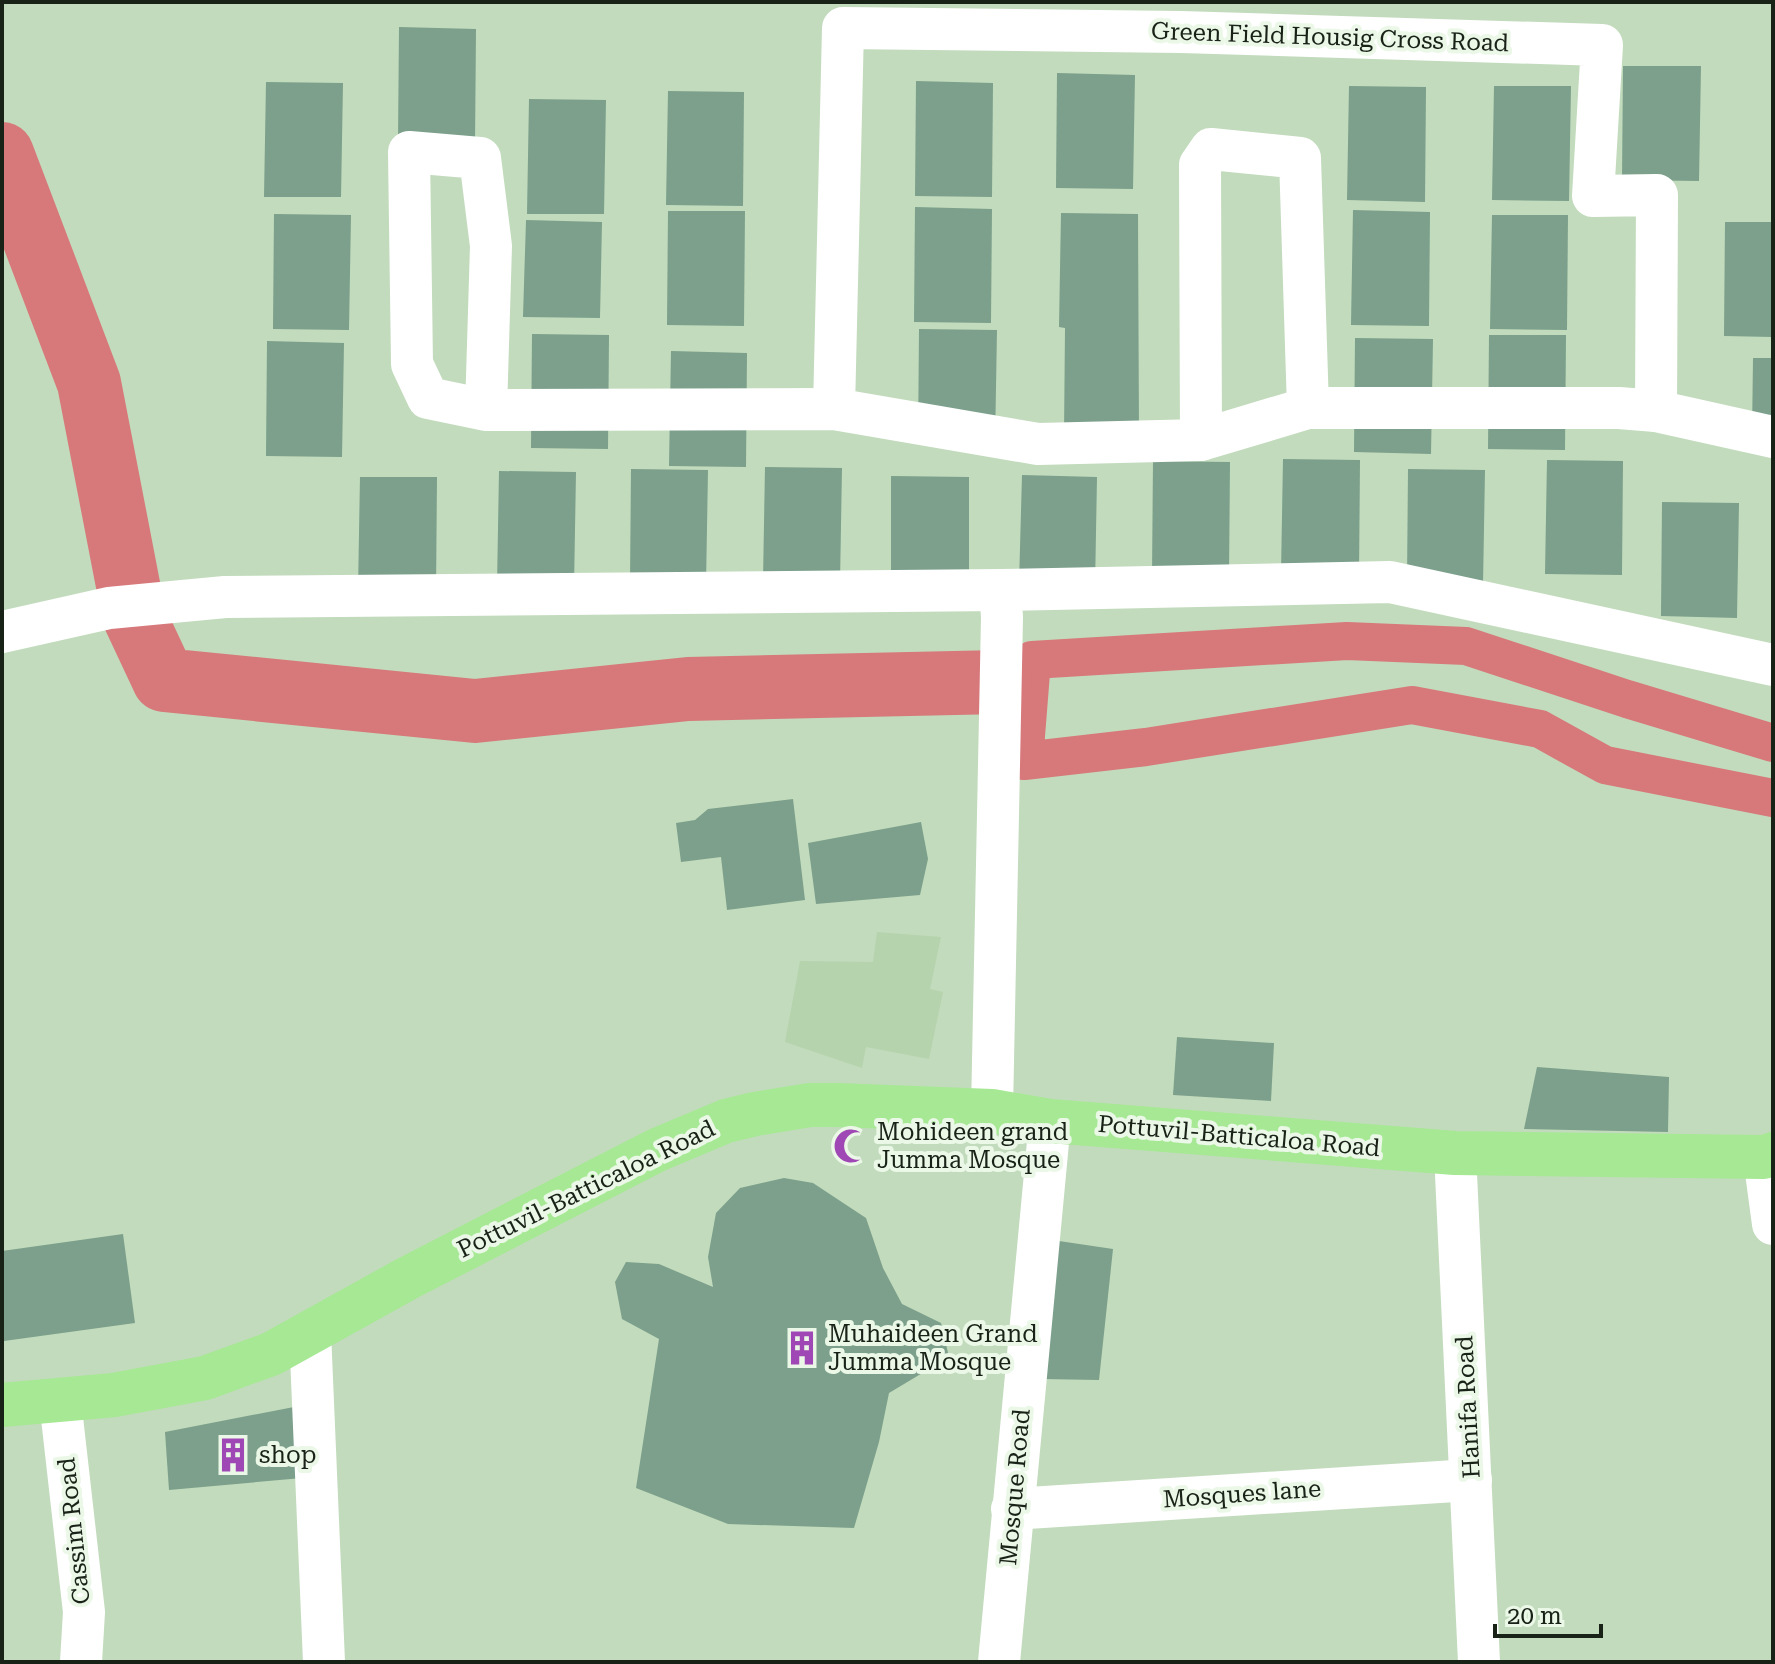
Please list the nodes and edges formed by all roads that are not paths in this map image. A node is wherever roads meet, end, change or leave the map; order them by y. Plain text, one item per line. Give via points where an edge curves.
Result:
1 (1308, 408) junction
2 (834, 409) junction
3 (486, 410) junction
4 (1656, 411) junction
5 (1773, 437) edge
6 (1201, 440) junction
7 (1001, 603) junction
8 (2, 632) edge
9 (1773, 665) edge
10 (992, 1111) junction
11 (1050, 1121) junction
12 (1455, 1153) junction
13 (1769, 1155) edge
14 (1773, 1224) edge
15 (310, 1332) junction
16 (60, 1400) junction
17 (2, 1405) edge
18 (1471, 1480) junction
19 (1012, 1509) junction
20 (81, 1662) edge
21 (324, 1662) edge
22 (999, 1662) edge
23 (1479, 1662) edge

1 - 4 street
1 - 6 street
1 - 6 street via 1300,158 1211,149 1200,165
2 - 3 street
2 - 4 street, Green Field Housig Cross Road via 843,28 1602,45 1593,196 1657,195
2 - 6 street via 1038,444
3 - 3 street via 491,246 480,158 409,152 412,364 428,398
4 - 5 street
7 - 8 street via 225,597 109,608
7 - 9 street via 1390,582
7 - 10 street
10 - 11 highway, Pottuvil-Batticaloa Road
10 - 15 highway, Pottuvil-Batticaloa Road via 810,1105 726,1121 657,1150
11 - 12 highway, Pottuvil-Batticaloa Road
11 - 19 street, Mosque Road
12 - 13 highway, Pottuvil-Batticaloa Road
12 - 18 street, Hanifa Road
13 - 14 street
15 - 16 highway, Pottuvil-Batticaloa Road via 271,1354 205,1378
15 - 21 street
16 - 17 highway, Pottuvil-Batticaloa Road
16 - 20 street, Cassim Road via 84,1612
18 - 19 street, Mosques lane
18 - 23 street, Hanifa Road
19 - 22 street, Mosque Road

